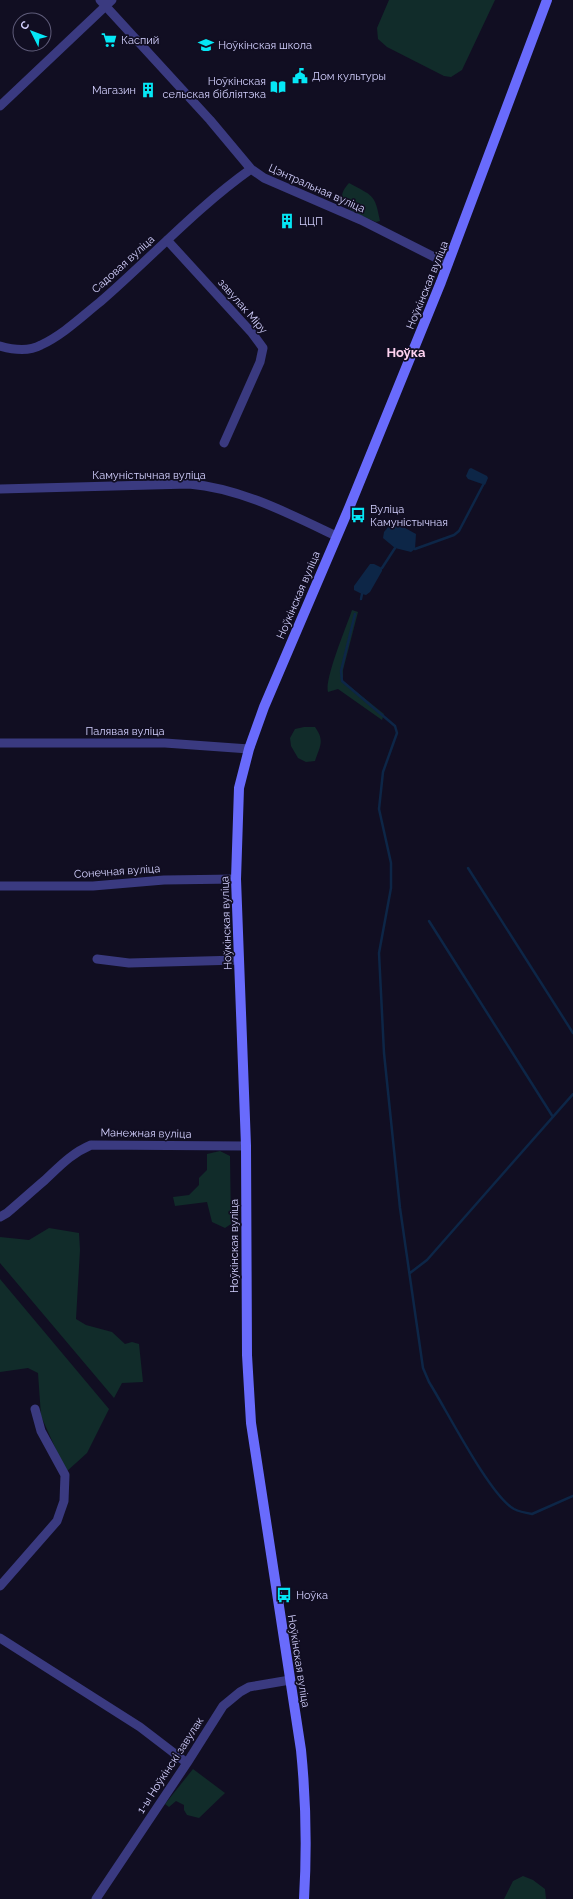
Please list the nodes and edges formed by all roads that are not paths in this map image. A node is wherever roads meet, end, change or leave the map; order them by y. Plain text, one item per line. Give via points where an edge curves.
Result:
1 (547, 0) edge
2 (106, 2) edge
3 (0, 106) edge
4 (251, 169) junction
5 (167, 240) junction
6 (448, 264) junction
7 (0, 346) edge
8 (224, 443) dead end
9 (0, 489) edge
10 (336, 536) junction
11 (0, 742) edge
12 (249, 749) junction
13 (236, 879) junction
14 (0, 886) edge
15 (97, 959) dead end
16 (239, 960) junction
17 (246, 1146) junction
18 (0, 1217) edge
19 (35, 1409) dead end
20 (0, 1586) edge
21 (0, 1638) edge
22 (290, 1680) junction
23 (187, 1763) junction
24 (96, 1899) edge
25 (304, 1899) edge

1 - 6 main road, Ноўкінская вуліца
2 - 3 street
2 - 4 street, Цэнтральная вуліца
4 - 5 street, Садовая вуліца via 225,187
4 - 6 street, Цэнтральная вуліца via 264,178 361,220
5 - 7 street, Садовая вуліца via 66,331 41,346 13,350
5 - 8 street, завулак Міру via 252,333 262,348 260,362
6 - 10 main road, Ноўкінская вуліца
9 - 10 street, Камуністычная вуліца via 208,486 249,498
10 - 12 main road, Ноўкінская вуліца via 264,706
11 - 12 street, Палявая вуліца via 165,743
12 - 13 main road, Ноўкінская вуліца via 239,788
13 - 14 street, Сонечная вуліца via 164,880 93,886
13 - 16 main road, Ноўкінская вуліца
15 - 16 street via 130,963
16 - 17 main road, Ноўкінская вуліца
17 - 18 street, Манежная вуліца via 91,1145 66,1159
17 - 22 main road, Ноўкінская вуліца via 246,1355 251,1423
19 - 20 street via 41,1431 64,1475 64,1501 57,1521
21 - 23 street via 140,1727
22 - 23 street, 1-ы Ноўкінскі завулак via 249,1687 230,1699 215,1716
22 - 25 main road, Ноўкінская вуліца via 305,1793
23 - 24 street, 1-ы Ноўкінскі завулак

